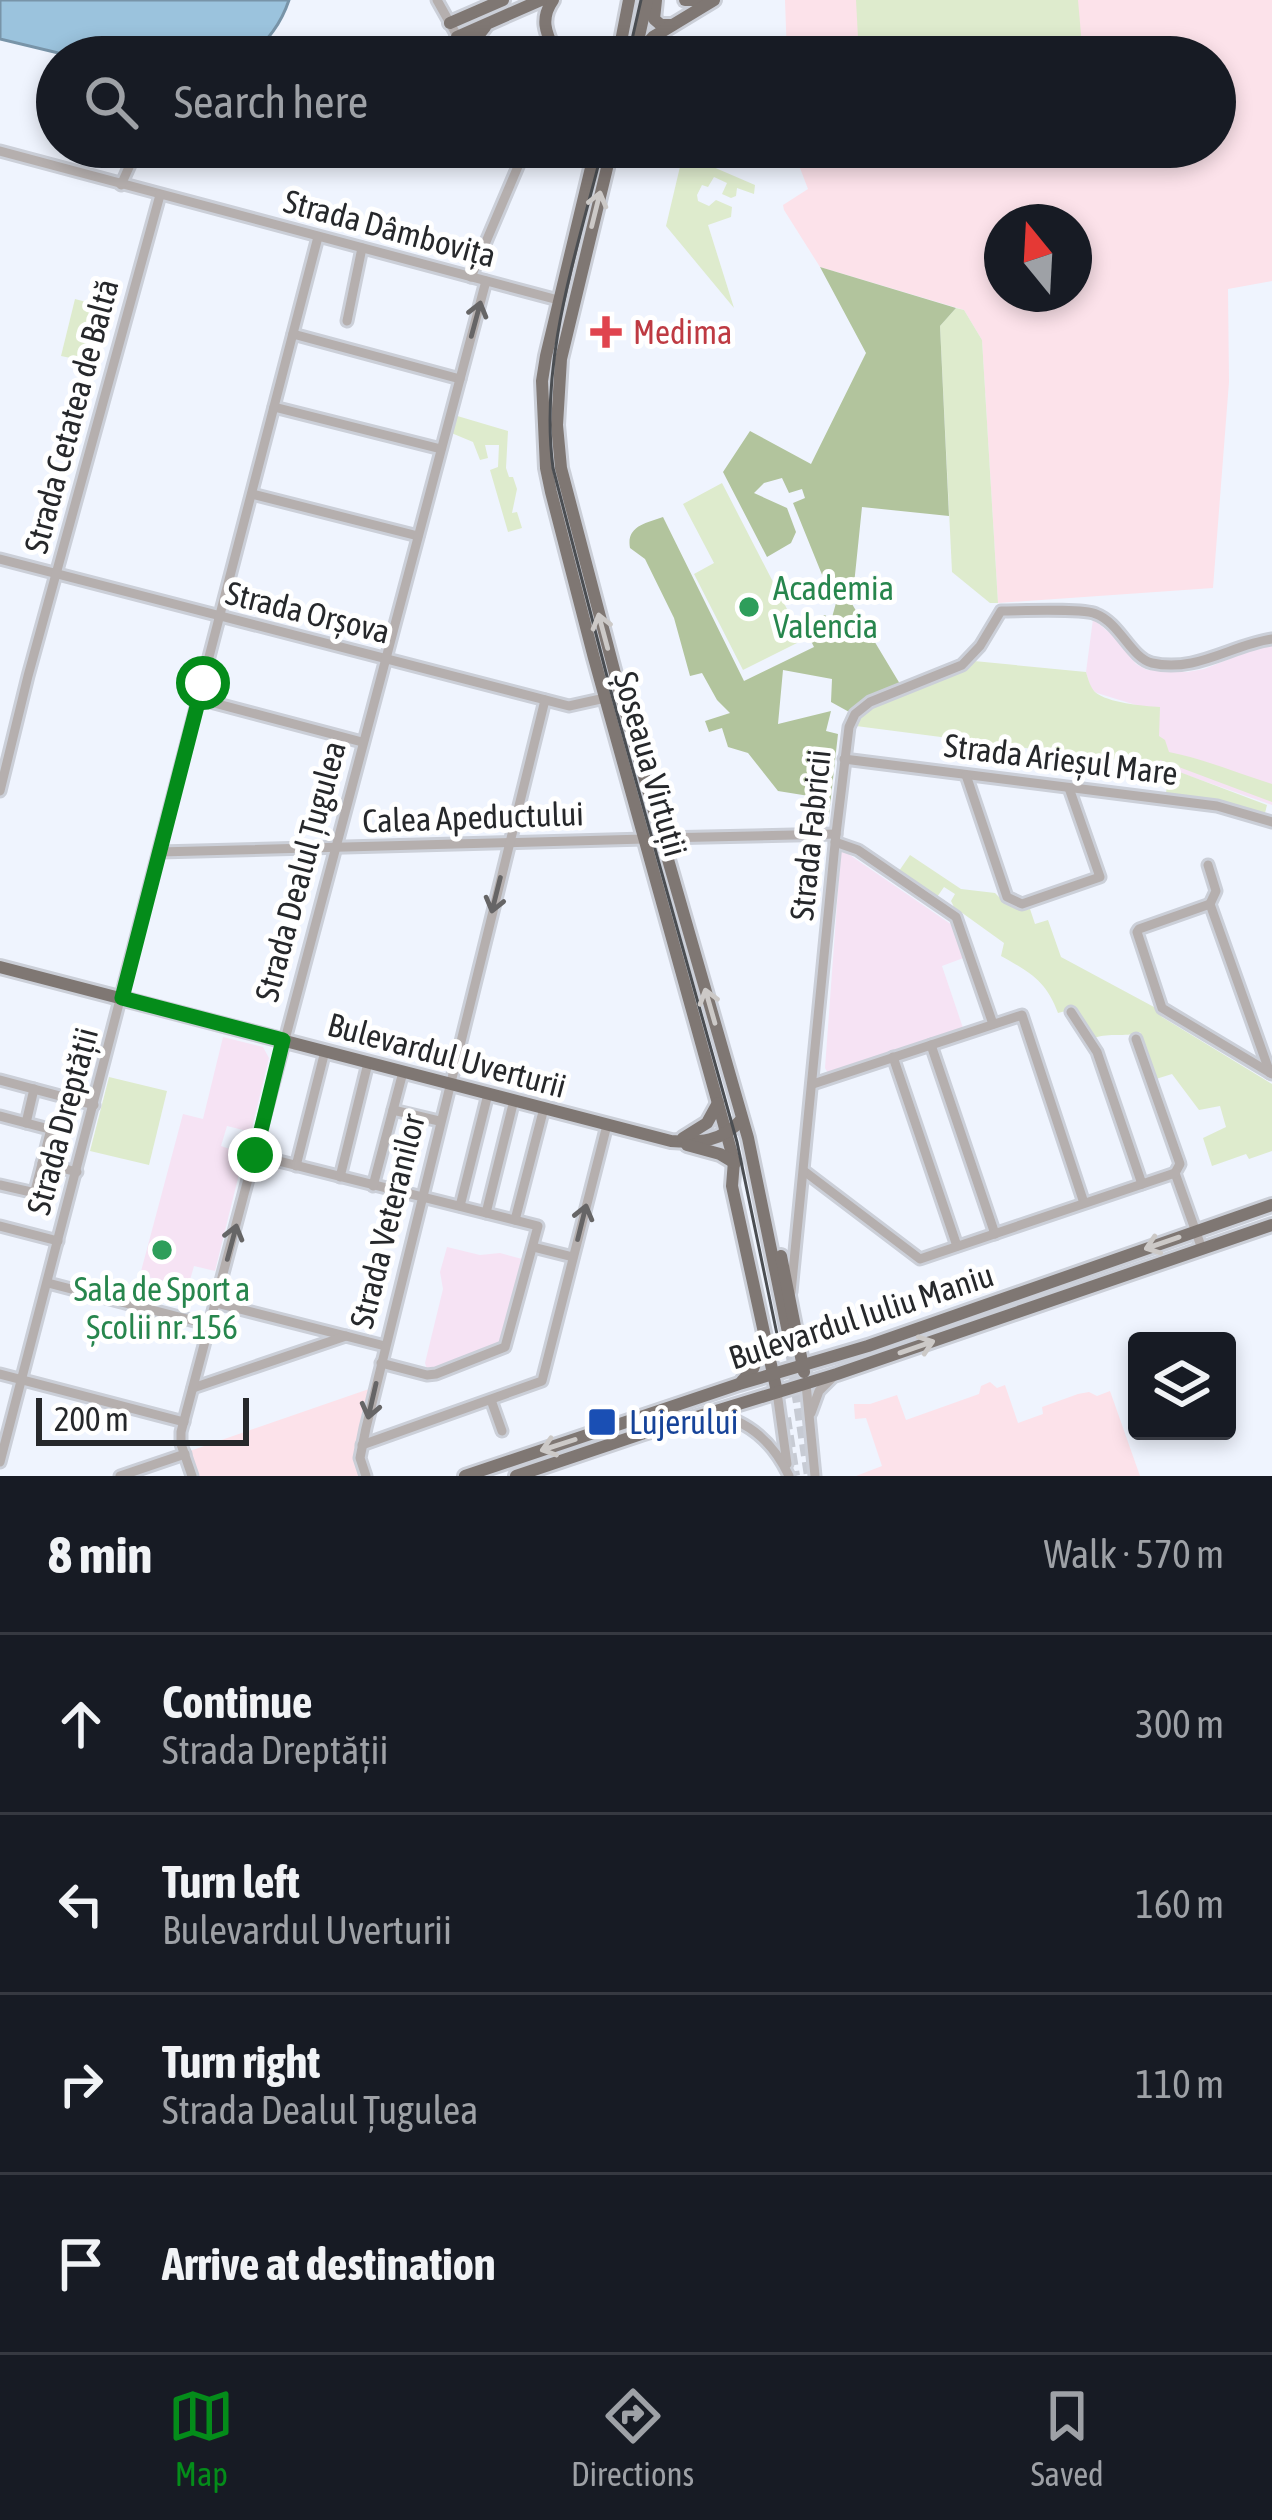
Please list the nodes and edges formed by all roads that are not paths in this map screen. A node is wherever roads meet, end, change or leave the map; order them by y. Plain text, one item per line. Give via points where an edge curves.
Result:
1 (437, 0) edge
2 (503, 0) edge
3 (542, 0) edge
4 (553, 0) edge
5 (629, 0) edge
6 (647, 0) edge
7 (656, 0) edge
8 (685, 0) edge
9 (700, 0) edge
10 (714, 0) edge
11 (501, 18) junction
12 (673, 25) junction
13 (544, 28) junction
14 (454, 30) junction
15 (458, 36) edge
16 (477, 36) edge
17 (548, 36) edge
18 (621, 36) edge
19 (639, 36) edge
20 (654, 36) edge
21 (0, 151) edge
22 (36, 161) edge
23 (60, 168) edge
24 (129, 168) edge
25 (518, 168) edge
26 (591, 168) edge
27 (607, 168) edge
28 (121, 185) junction
29 (160, 195) junction
30 (318, 237) junction
31 (362, 248) junction
32 (471, 278) junction
33 (486, 281) junction
34 (558, 300) junction
35 (347, 321) dead end
36 (293, 334) junction
37 (460, 379) junction
38 (274, 407) junction
39 (441, 449) junction
40 (252, 494) junction
41 (418, 536) junction
42 (0, 559) edge
43 (56, 574) junction
44 (220, 618) junction
45 (1272, 639) edge
46 (385, 658) junction
47 (604, 698) junction
48 (199, 699) junction
49 (544, 700) junction
50 (362, 742) junction
51 (844, 759) junction
52 (966, 775) junction
53 (1069, 788) junction
54 (0, 791) edge
55 (1271, 825) edge
56 (661, 838) junction
57 (835, 838) junction
58 (645, 839) junction
59 (508, 843) junction
60 (334, 848) junction
61 (159, 852) junction
62 (1208, 865) dead end
63 (1210, 904) junction
64 (0, 967) edge
65 (122, 998) junction
66 (1071, 1012) dead end
67 (993, 1024) junction
68 (1136, 1039) dead end
69 (283, 1040) junction
70 (931, 1045) junction
71 (325, 1052) junction
72 (892, 1057) junction
73 (368, 1063) junction
74 (403, 1072) junction
75 (1271, 1074) edge
76 (0, 1080) edge
77 (448, 1083) junction
78 (813, 1084) junction
79 (34, 1089) junction
80 (488, 1094) junction
81 (514, 1100) junction
82 (718, 1102) junction
83 (94, 1105) junction
84 (544, 1108) junction
85 (393, 1110) junction
86 (0, 1116) edge
87 (742, 1119) junction
88 (439, 1121) junction
89 (26, 1123) junction
90 (608, 1125) junction
91 (727, 1135) junction
92 (670, 1141) junction
93 (255, 1155) junction
94 (734, 1161) junction
95 (42, 1163) junction
96 (296, 1166) junction
97 (804, 1171) junction
98 (77, 1172) junction
99 (1175, 1173) junction
100 (340, 1177) junction
101 (0, 1184) edge
102 (1142, 1184) junction
103 (373, 1186) junction
104 (421, 1197) junction
105 (1084, 1203) junction
106 (1272, 1205) edge
107 (460, 1207) junction
108 (486, 1213) junction
109 (515, 1220) junction
110 (1272, 1225) edge
111 (0, 1226) edge
112 (1196, 1232) junction
113 (995, 1234) junction
114 (58, 1241) junction
115 (957, 1246) junction
116 (1202, 1249) junction
117 (532, 1252) junction
118 (573, 1257) junction
119 (48, 1283) junction
120 (790, 1298) junction
121 (216, 1303) junction
122 (210, 1325) junction
123 (346, 1336) junction
124 (768, 1337) junction
125 (794, 1339) junction
126 (385, 1346) junction
127 (834, 1356) junction
128 (381, 1363) junction
129 (803, 1365) junction
130 (0, 1374) edge
131 (772, 1374) junction
132 (837, 1374) junction
133 (22, 1379) junction
134 (739, 1384) junction
135 (806, 1384) junction
136 (193, 1388) junction
137 (777, 1392) junction
138 (491, 1400) junction
139 (708, 1413) junction
140 (184, 1423) junction
141 (809, 1424) junction
142 (502, 1431) dead end
143 (362, 1445) junction
144 (185, 1454) junction
145 (0, 1462) edge
146 (142, 1473) edge
147 (120, 1476) edge
148 (192, 1476) edge
149 (366, 1476) edge
150 (465, 1476) edge
151 (516, 1476) edge
152 (789, 1476) edge
153 (815, 1476) edge

1 - 14 street
2 - 14 main road
3 - 11 main road
4 - 13 main road
5 - 18 main road
6 - 19 main road
7 - 12 main road via 654,19
8 - 9 main road
10 - 12 main road
11 - 13 main road via 530,17
11 - 14 main road
11 - 16 main road
12 - 20 main road
13 - 17 main road
14 - 15 street
21 - 22 street, Strada Dâmbovița
23 - 28 street, Strada Dâmbovița
24 - 28 street
25 - 32 street
26 - 34 main road, Șoseaua Virtuții
56 -> 27 main road, Șoseaua Virtuții via 558,448 563,343
28 - 29 street, Strada Dâmbovița
29 - 30 street, Strada Dâmbovița
29 - 43 street, Strada Cetatea de Baltă
30 - 31 street, Strada Dâmbovița
30 - 36 street, Strada Dreptății
31 - 32 street, Strada Dâmbovița
31 - 35 street
32 - 33 street, Strada Dâmbovița
33 - 34 street, Strada Dâmbovița
37 -> 33 street, Strada Dealul Țugulea
34 - 47 main road, Șoseaua Virtuții via 542,381 546,468
36 - 37 street
36 - 38 street, Strada Dreptății
37 - 39 street, Strada Dealul Țugulea
38 - 39 street
38 - 40 street, Strada Dreptății
39 - 41 street, Strada Dealul Țugulea
40 - 41 street
40 - 44 street, Strada Dreptății
41 - 46 street, Strada Dealul Țugulea
42 - 43 street, Strada Orșova
43 - 44 street, Strada Orșova
43 - 54 street, Strada Cetatea de Baltă
44 - 46 street, Strada Orșova
44 - 48 street, Strada Dreptății
45 - 51 street, Strada Fabricii via 1194,664 1152,663 1096,614 1001,611 962,665 859,710
46 - 49 street, Strada Orșova
46 - 50 street, Strada Dealul Țugulea
47 - 49 street, Strada Orșova via 572,706
47 - 58 main road, Șoseaua Virtuții
48 - 50 street
48 - 61 street, Strada Dreptății
49 - 59 street, Strada Veteranilor
50 - 60 street, Strada Dealul Țugulea
51 - 52 street, Strada Arieșul Mare
51 - 57 street, Strada Fabricii
52 - 53 street, Strada Arieșul Mare
52 - 53 street via 1007,897 1022,904 1100,878
53 - 55 street, Strada Arieșul Mare via 1217,806
56 - 57 street
87 -> 56 main road, Șoseaua Virtuții
57 - 67 street via 956,916
57 - 78 street, Strada Fabricii
58 - 59 street, Calea Apeductului
58 - 82 main road, Șoseaua Virtuții
59 - 60 street, Calea Apeductului
59 -> 77 street, Strada Veteranilor
60 - 61 street, Calea Apeductului
60 - 69 street, Strada Dealul Țugulea
61 - 65 street, Strada Dreptății
62 - 63 street via 1216,891
63 - 75 street
63 - 75 street via 1138,929 1162,1008
64 - 65 main road, Bulevardul Uverturii
65 - 69 main road, Bulevardul Uverturii
65 - 83 street, Strada Dreptății
66 - 102 street via 1097,1052
67 - 70 street
67 - 105 street via 1022,1015
68 - 99 street via 1180,1164
69 - 71 main road, Bulevardul Uverturii
69 - 93 street, Strada Dealul Țugulea
70 - 72 street
70 - 113 street
71 - 73 main road, Bulevardul Uverturii
71 - 96 street
72 - 78 street
72 - 115 street
73 - 74 main road, Bulevardul Uverturii
73 - 100 street
74 - 77 main road, Bulevardul Uverturii
74 - 85 street
76 - 79 street
77 - 80 main road, Bulevardul Uverturii
77 - 88 street, Strada Veteranilor
78 - 97 street, Strada Fabricii
79 - 83 street
79 - 89 street
80 - 81 main road, Bulevardul Uverturii
80 - 107 street
81 - 84 main road, Bulevardul Uverturii
81 - 108 street
82 - 91 main road, Șoseaua Virtuții
82 - 92 main road via 703,1128
83 - 98 street, Strada Dreptății
84 - 90 main road, Bulevardul Uverturii
84 - 109 street
85 - 88 street
85 - 103 street
86 - 89 street
87 - 91 main road
87 - 120 main road, Șoseaua Virtuții via 756,1136
87 - 125 main road
88 - 104 street, Strada Veteranilor
89 - 95 street via 50,1131
90 - 92 main road, Bulevardul Uverturii
118 -> 90 street
91 - 92 main road, Bulevardul Uverturii
91 - 94 main road, Șoseaua Virtuții
92 - 94 main road
93 - 96 street
121 -> 93 street, Strada Dealul Țugulea
94 - 124 main road
94 - 124 main road, Șoseaua Virtuții via 732,1186
95 - 98 street
95 - 101 street via 34,1192
96 - 100 street
97 - 115 street via 920,1259
97 - 120 street, Strada Fabricii
98 - 114 street, Strada Dreptății
99 - 102 street
99 - 112 street
100 - 103 street
102 - 105 street
103 - 104 street
104 - 107 street
104 - 126 street, Strada Veteranilor
105 - 113 street
106 - 112 main road, Bulevardul Iuliu Maniu
107 - 108 street
108 - 109 street
109 - 117 street via 538,1226
110 - 116 main road, Bulevardul Iuliu Maniu
111 - 114 street
112 - 116 street
112 -> 127 main road, Bulevardul Iuliu Maniu
113 - 115 street
114 - 119 street, Strada Dreptății
132 -> 116 main road, Bulevardul Iuliu Maniu
117 - 118 street
117 - 128 street via 501,1351 428,1375
118 - 138 street via 542,1381
119 - 122 street
119 - 133 street, Strada Dreptății
120 - 125 main road, Șoseaua Virtuții
121 - 122 street, Strada Dealul Țugulea
121 - 123 street
122 - 136 street, Strada Dealul Țugulea
123 - 126 street
123 - 136 street
124 - 131 main road, Șoseaua Virtuții
124 - 134 main road
125 - 127 main road
125 - 129 main road, Șoseaua Virtuții
126 - 128 street, Strada Veteranilor
127 - 129 main road, Bulevardul Iuliu Maniu
128 -> 143 street, Strada Veteranilor
129 - 131 main road, Bulevardul Iuliu Maniu
129 - 135 main road, Șoseaua Virtuții
130 - 133 street
131 - 134 main road, Bulevardul Iuliu Maniu
131 - 137 main road, Șoseaua Virtuții
132 - 135 main road, Bulevardul Iuliu Maniu
132 - 141 street via 816,1395
133 - 140 street
133 - 145 street, Strada Dreptății
134 -> 150 main road, Bulevardul Iuliu Maniu
135 - 137 main road, Bulevardul Iuliu Maniu
135 - 141 street
136 - 140 street, Strada Dealul Țugulea
137 - 139 main road, Bulevardul Iuliu Maniu
137 - 152 street
138 - 142 street
138 - 143 street
139 - 151 main road, Bulevardul Iuliu Maniu
139 - 152 street via 754,1431
140 - 144 street, Strada Dealul Țugulea
141 - 153 street
143 - 149 street, Strada Veteranilor
144 - 146 street
144 - 148 street, Strada Dealul Țugulea
146 - 147 street

